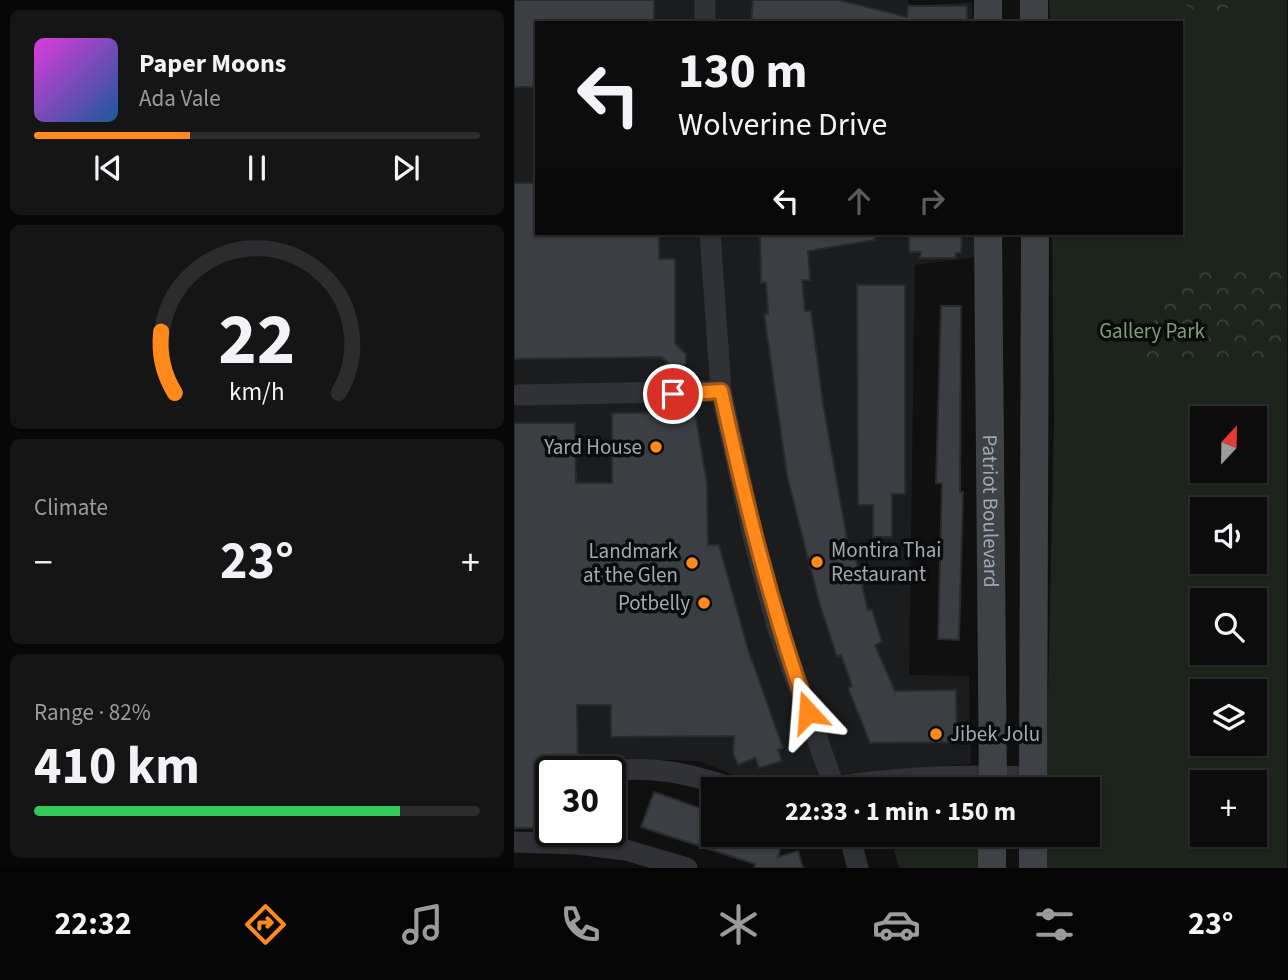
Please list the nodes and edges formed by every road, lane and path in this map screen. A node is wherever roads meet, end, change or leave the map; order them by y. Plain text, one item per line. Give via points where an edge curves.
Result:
1 (705, 0) edge
2 (988, 0) edge
3 (1034, 0) edge
4 (705, 21) edge
5 (988, 21) edge
6 (1034, 21) edge
7 (710, 235) edge
8 (988, 235) edge
9 (1035, 235) edge
10 (721, 391) junction
11 (519, 396) dead end
12 (626, 768) edge
13 (826, 777) edge
14 (993, 777) edge
15 (1033, 777) edge
16 (701, 779) edge
17 (514, 842) edge
18 (853, 847) edge
19 (992, 847) edge
20 (1033, 847) edge
21 (687, 868) edge
22 (859, 868) edge
23 (992, 868) edge
24 (1033, 868) edge

1 - 4 street
2 - 5 main road
3 - 6 main road
7 - 10 street
8 - 14 main road, Patriot Boulevard
9 - 15 main road, Patriot Boulevard
10 - 11 street
10 - 13 street via 754,541
12 - 16 street via 663,769
17 - 21 street via 626,850
18 - 22 street
19 - 23 main road
20 - 24 main road

